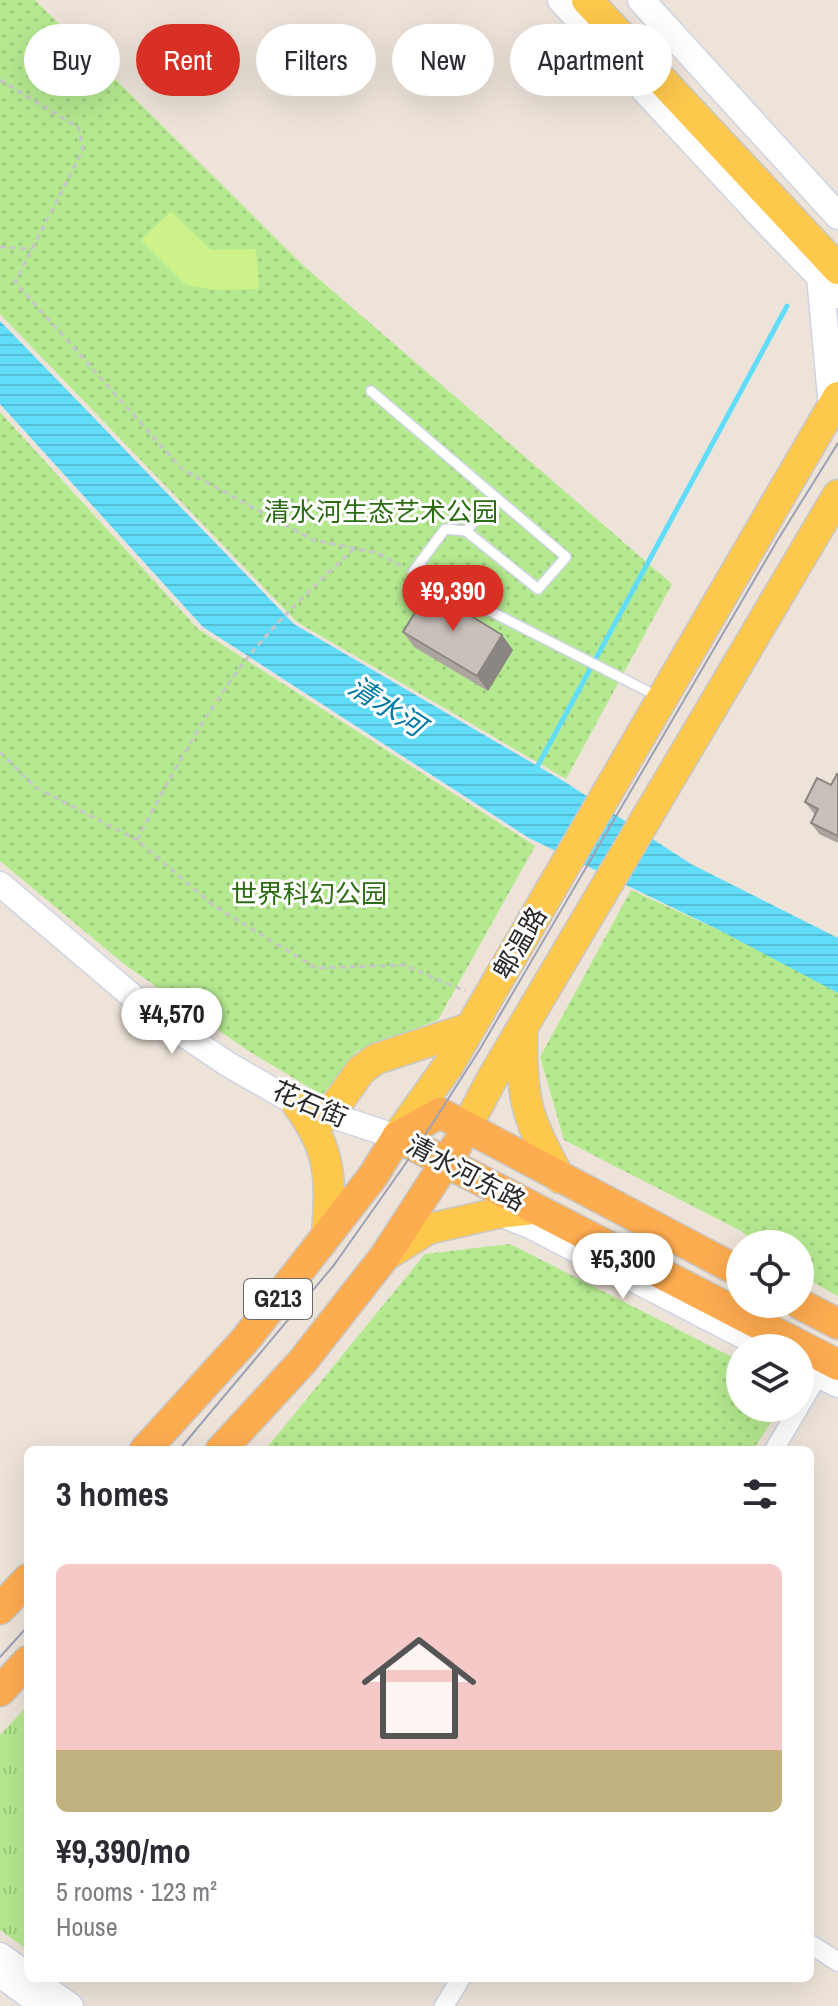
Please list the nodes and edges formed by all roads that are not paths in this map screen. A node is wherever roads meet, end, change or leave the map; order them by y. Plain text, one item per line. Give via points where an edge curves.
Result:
1 (561, 0) edge
2 (587, 0) edge
3 (614, 0) edge
4 (641, 0) edge
5 (838, 216) edge
6 (838, 240) edge
7 (832, 280) edge
8 (371, 391) dead end
9 (835, 402) edge
10 (838, 495) edge
11 (495, 497) junction
12 (466, 531) junction
13 (662, 698) junction
14 (0, 884) edge
15 (470, 1028) junction
16 (523, 1028) junction
17 (297, 1104) junction
18 (329, 1115) junction
19 (466, 1128) junction
20 (397, 1137) junction
21 (448, 1161) junction
22 (560, 1178) junction
23 (533, 1209) junction
24 (498, 1213) junction
25 (327, 1235) junction
26 (385, 1256) junction
27 (726, 1265) edge
28 (814, 1311) edge
29 (838, 1324) edge
30 (739, 1334) edge
31 (824, 1370) edge
32 (791, 1422) edge
33 (149, 1446) edge
34 (225, 1446) edge
35 (776, 1446) edge
36 (24, 1583) edge
37 (0, 1609) edge
38 (24, 1665) edge
39 (0, 1691) edge
40 (814, 1947) edge
41 (0, 1955) edge
42 (838, 1962) edge
43 (24, 1973) edge
44 (0, 1975) edge
45 (37, 1982) edge
46 (459, 1982) edge
47 (43, 2006) edge
48 (71, 2006) edge
49 (444, 2006) edge

1 - 7 main road
2 - 7 main road
3 - 6 main road
4 - 5 main road
7 - 9 main road
8 - 11 lane
9 - 13 main road, 郫温路
10 - 16 main road, 郫温路
11 - 12 lane
11 - 12 lane via 566,557 538,589
12 - 13 lane via 445,529 413,572
13 - 15 main road, 郫温路
14 - 17 street, 花石街 via 152,1013
15 - 18 main road via 376,1059 361,1070
15 - 20 main road, 郫温路
16 - 19 main road, 郫温路
16 - 22 main road via 524,1099 536,1136
17 - 18 street, 花石街
17 - 25 main road via 324,1150 331,1188
18 - 20 street, 花石街
19 - 20 highway, 清水河东路 / G213 via 440,1113
19 - 21 highway, 郫温路
19 - 22 highway, 清水河东路 / G213
20 - 21 highway, 清水河东路
20 - 25 highway, 郫温路 / G213
21 - 23 highway, 清水河东路
21 - 26 highway, 郫温路 / G213
22 - 27 highway, 清水河东路 / G213
23 - 24 main road
23 - 31 highway, 清水河东路
24 - 26 main road via 428,1229
24 - 30 street
25 - 33 highway, 郫温路 / G213 via 246,1339
26 - 34 highway, 郫温路 / G213 via 302,1362
28 - 29 highway
32 - 35 street
36 - 37 highway
38 - 39 highway
40 - 42 street
41 - 43 street
44 - 47 street
45 - 48 street
46 - 49 street

